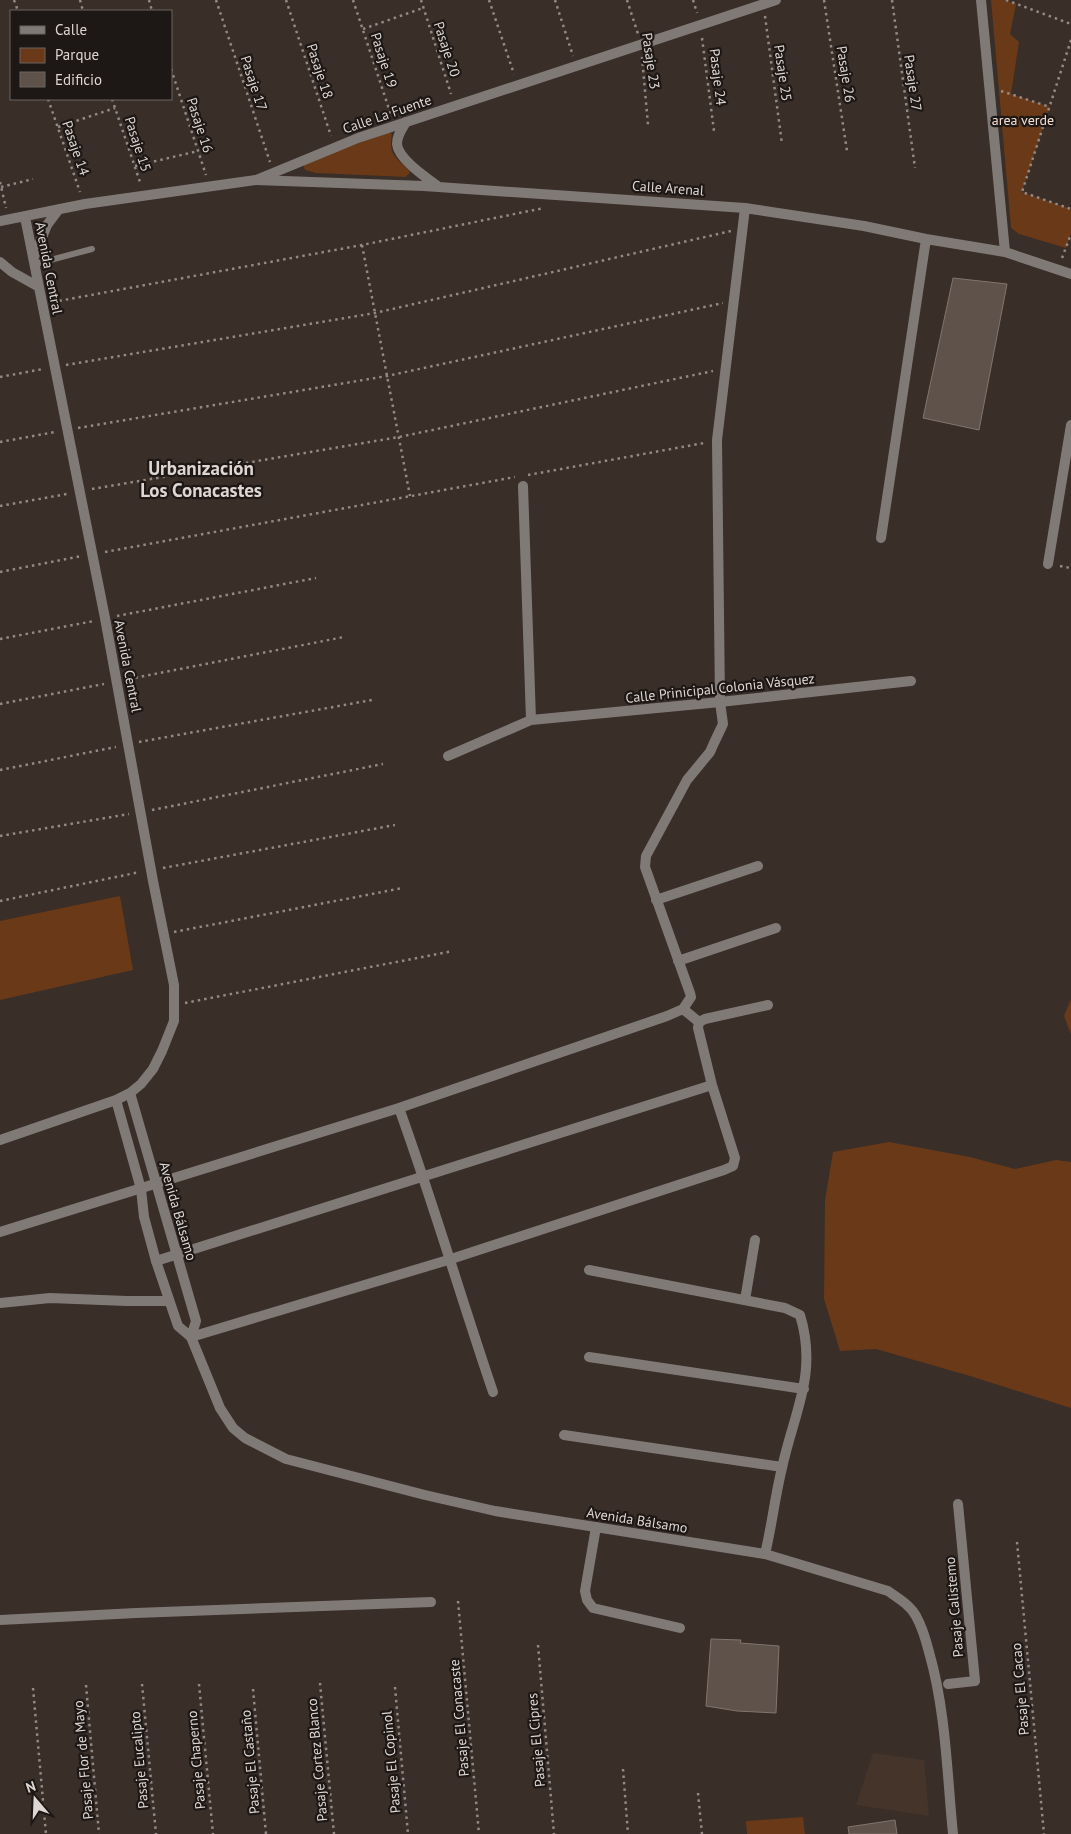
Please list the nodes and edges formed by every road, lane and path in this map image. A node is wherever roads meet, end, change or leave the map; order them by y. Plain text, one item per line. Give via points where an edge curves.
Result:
1 (216, 0) edge
2 (286, 0) edge
3 (353, 0) edge
4 (421, 0) edge
5 (489, 0) edge
6 (555, 0) edge
7 (627, 0) edge
8 (776, 0) edge
9 (824, 0) edge
10 (892, 0) edge
11 (981, 0) edge
12 (1006, 0) edge
13 (764, 4) junction
14 (423, 8) junction
15 (1071, 24) edge
16 (701, 25) junction
17 (363, 29) junction
18 (1071, 40) edge
19 (641, 44) junction
20 (577, 65) junction
21 (172, 72) edge
22 (518, 85) junction
23 (990, 88) junction
24 (48, 100) edge
25 (112, 100) edge
26 (455, 105) junction
27 (1050, 106) junction
28 (115, 108) junction
29 (406, 122) junction
30 (648, 125) dead end
31 (395, 126) junction
32 (58, 127) junction
33 (714, 131) dead end
34 (782, 144) dead end
35 (334, 148) junction
36 (198, 151) junction
37 (848, 151) dead end
38 (135, 166) junction
39 (915, 168) dead end
40 (273, 173) junction
41 (33, 179) dead end
42 (256, 180) junction
43 (0, 182) edge
44 (1, 187) edge
45 (210, 187) junction
46 (439, 187) junction
47 (145, 196) junction
48 (85, 204) junction
49 (547, 207) dead end
50 (745, 208) junction
51 (59, 209) junction
52 (1071, 209) edge
53 (25, 217) junction
54 (5, 220) edge
55 (743, 228) junction
56 (1071, 234) edge
57 (926, 239) junction
58 (362, 245) junction
59 (92, 249) dead end
60 (1005, 252) junction
61 (34, 261) junction
62 (0, 262) edge
63 (1058, 270) junction
64 (1071, 274) edge
65 (39, 286) junction
66 (735, 301) junction
67 (42, 304) junction
68 (375, 313) junction
69 (55, 367) junction
70 (726, 368) junction
71 (387, 376) junction
72 (0, 377) edge
73 (1071, 425) edge
74 (67, 430) junction
75 (399, 437) junction
76 (717, 440) junction
77 (0, 442) edge
78 (516, 477) dead end
79 (524, 480) joint
80 (79, 492) junction
81 (410, 496) junction
82 (0, 506) edge
83 (881, 538) dead end
84 (92, 554) junction
85 (1048, 564) dead end
86 (0, 572) edge
87 (316, 578) dead end
88 (105, 618) junction
89 (344, 637) dead end
90 (0, 639) edge
91 (116, 682) junction
92 (911, 682) dead end
93 (372, 700) dead end
94 (720, 702) junction
95 (0, 704) edge
96 (531, 720) junction
97 (128, 744) junction
98 (448, 756) dead end
99 (383, 764) dead end
100 (0, 770) edge
101 (141, 812) junction
102 (394, 825) dead end
103 (0, 836) edge
104 (758, 866) dead end
105 (151, 870) junction
106 (403, 888) dead end
107 (656, 900) junction
108 (0, 901) edge
109 (776, 928) dead end
110 (163, 934) junction
111 (453, 951) dead end
112 (678, 961) junction
113 (174, 1005) junction
114 (768, 1005) dead end
115 (683, 1008) junction
116 (699, 1022) junction
117 (712, 1086) junction
118 (130, 1093) junction
119 (116, 1100) junction
120 (399, 1108) junction
121 (0, 1140) edge
122 (424, 1178) junction
123 (156, 1184) junction
124 (141, 1189) junction
125 (0, 1232) edge
126 (756, 1240) dead end
127 (176, 1255) junction
128 (448, 1260) junction
129 (156, 1261) junction
130 (589, 1270) dead end
131 (745, 1300) junction
132 (169, 1301) junction
133 (0, 1303) edge
134 (191, 1337) junction
135 (589, 1357) dead end
136 (804, 1389) junction
137 (493, 1392) dead end
138 (564, 1435) dead end
139 (782, 1467) junction
140 (958, 1504) dead end
141 (596, 1527) junction
142 (1016, 1542) dead end
143 (765, 1554) junction
144 (458, 1601) dead end
145 (431, 1602) dead end
146 (0, 1620) edge
147 (680, 1628) dead end
148 (538, 1645) dead end
149 (142, 1684) dead end
150 (199, 1684) dead end
151 (320, 1684) dead end
152 (948, 1684) dead end
153 (86, 1685) dead end
154 (395, 1687) dead end
155 (33, 1688) dead end
156 (254, 1689) dead end
157 (623, 1769) dead end
158 (698, 1793) dead end
159 (46, 1834) edge
160 (99, 1834) edge
161 (156, 1834) edge
162 (213, 1834) edge
163 (266, 1834) edge
164 (334, 1834) edge
165 (408, 1834) edge
166 (479, 1834) edge
167 (554, 1834) edge
168 (628, 1834) edge
169 (702, 1834) edge
170 (953, 1834) edge
171 (1044, 1834) edge

1 - 40 path, Pasaje 17
2 - 35 path, Pasaje 18
3 - 17 path, Pasaje 19
4 - 14 path, Pasaje 20
5 - 22 path
6 - 20 path
7 - 19 path, Pasaje 23
8 - 13 street, Calle La Fuente
9 - 37 path, Pasaje 26
10 - 39 path, Pasaje 27
11 - 23 street
12 - 15 path
13 - 16 street, Calle La Fuente
13 - 34 path, Pasaje 25
14 - 17 path
14 - 26 path, Pasaje 20
16 - 19 street, Calle La Fuente
16 - 33 path, Pasaje 24
17 - 31 path, Pasaje 19
18 - 27 path
19 - 20 street, Calle La Fuente
19 - 30 path, Pasaje 23
20 - 22 street, Calle La Fuente
21 - 36 path, Pasaje 16
22 - 26 street, Calle La Fuente
23 - 27 path
23 - 60 street
24 - 32 path, Pasaje 14
25 - 28 path, Pasaje 15
26 - 29 street, Calle La Fuente
27 - 52 path via 1022,192
28 - 32 path
28 - 38 path, Pasaje 15
29 - 31 street, Calle La Fuente
29 - 46 street via 399,133 397,144 400,154
31 - 35 street, Calle La Fuente
32 - 48 path, Pasaje 14
35 - 40 street, Calle La Fuente
36 - 38 path
36 - 45 path, Pasaje 16
38 - 47 path, Pasaje 15
40 - 42 street, Calle La Fuente
41 - 44 path
42 - 45 street, Calle La Fuente
42 - 46 street, Calle Arenal
43 - 44 path
44 - 54 path
45 - 47 street, Calle La Fuente
46 - 50 street, Calle Arenal
47 - 48 street, Calle La Fuente
48 - 51 street, Calle La Fuente
49 - 58 path
50 - 55 street
50 - 57 street, Calle Arenal
51 - 53 street, Calle La Fuente
51 - 61 street via 47,225
53 - 54 street, Calle La Fuente
53 - 61 street, Avenida Central
55 - 66 street
55 - 68 path
56 - 63 path
57 - 60 street, Calle Arenal
57 - 83 street
58 - 67 path
58 - 68 path
59 - 61 lane
60 - 63 street, Calle Arenal
61 - 65 street, Avenida Central
62 - 65 street
63 - 64 street, Calle Arenal
65 - 67 street, Avenida Central
66 - 70 street
66 - 71 path
67 - 69 street, Avenida Central
68 - 69 path
68 - 71 path
69 - 72 path
69 - 74 street, Avenida Central
70 - 75 path
70 - 76 street
71 - 74 path
71 - 75 path
73 - 85 street
74 - 77 path
74 - 80 street, Avenida Central
75 - 80 path
75 - 81 path
76 - 79 path
76 - 94 street
78 - 81 path
79 - 96 street
80 - 82 path
80 - 84 street, Avenida Central
81 - 84 path
84 - 86 path
84 - 88 street, Avenida Central
87 - 88 path
88 - 90 path
88 - 91 street, Avenida Central
89 - 91 path
91 - 95 path
91 - 97 street, Avenida Central
92 - 94 street, Calle Prinicipal Colonia Vásquez
93 - 97 path
94 - 96 street, Calle Prinicipal Colonia Vásquez
94 - 107 street via 723,724 710,752 687,780 646,856 645,867
96 - 98 street, Calle Prinicipal Colonia Vásquez
97 - 100 path
97 - 101 street, Avenida Central
99 - 101 path
101 - 103 path
101 - 105 street, Avenida Central
102 - 105 path
104 - 107 street
105 - 108 path
105 - 110 street, Avenida Central
106 - 110 path
107 - 112 street
109 - 112 street
110 - 113 street, Avenida Central via 174,985
111 - 113 path
112 - 115 street via 691,997
113 - 118 street, Avenida Central via 174,1021 162,1051 141,1084
114 - 116 street
115 - 116 street
115 - 120 street via 657,1020
116 - 117 street
117 - 122 street
117 - 128 street via 735,1158 733,1166
118 - 119 street, Avenida Central
118 - 123 street, Avenida Bálsamo
119 - 121 street, Avenida Central
119 - 124 street, Avenida Bálsamo
120 - 122 street
120 - 123 street
122 - 127 street
122 - 128 street
123 - 124 street
123 - 127 street, Avenida Bálsamo
124 - 125 street
124 - 129 street, Avenida Bálsamo via 144,1217
126 - 131 street
127 - 129 street
127 - 134 street, Avenida Bálsamo via 196,1321
128 - 134 street
128 - 137 street
129 - 132 street, Avenida Bálsamo
130 - 131 street
131 - 136 street via 785,1308 800,1315 805,1331
132 - 133 street via 50,1298
132 - 134 street, Avenida Bálsamo via 178,1326
134 - 141 street, Avenida Bálsamo via 220,1408 234,1428 262,1448 286,1459 495,1511
135 - 136 street
136 - 139 street
138 - 139 street
139 - 143 street
140 - 152 street, Pasaje Calistemo via 975,1681
141 - 143 street, Avenida Bálsamo
141 - 147 street via 586,1600 593,1608
142 - 171 path, Pasaje El Cacao
143 - 170 street, Avenida Bálsamo via 888,1591 903,1601 916,1616 940,1698
144 - 166 path, Pasaje El Conacaste
145 - 146 street
148 - 167 path, Pasaje El Cipres
149 - 161 path, Pasaje Eucalipto
150 - 162 path, Pasaje Chaperno
151 - 164 path, Pasaje Cortez Blanco
153 - 160 path, Pasaje Flor de Mayo
154 - 165 path, Pasaje El Copinol
155 - 159 path
156 - 163 path, Pasaje El Castaño
157 - 168 path
158 - 169 path

